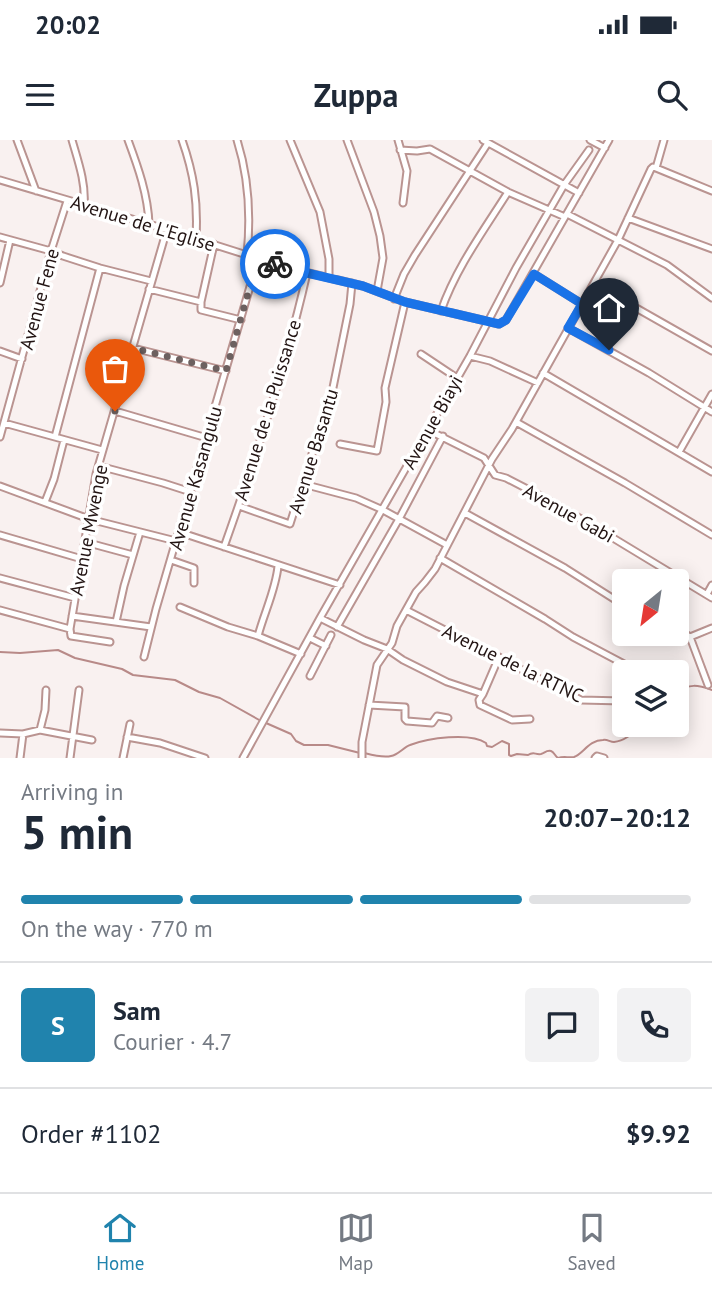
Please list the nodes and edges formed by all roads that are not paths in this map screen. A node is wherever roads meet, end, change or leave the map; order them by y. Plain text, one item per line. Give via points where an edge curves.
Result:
1 (18, 140) edge
2 (72, 140) edge
3 (128, 140) edge
4 (182, 140) edge
5 (237, 140) edge
6 (290, 140) edge
7 (347, 140) edge
8 (398, 140) edge
9 (590, 140) edge
10 (609, 140) edge
11 (664, 140) edge
12 (485, 141) edge
13 (605, 148) junction
14 (400, 150) junction
15 (589, 150) dead end
16 (656, 168) junction
17 (469, 171) junction
18 (0, 180) edge
19 (564, 185) junction
20 (36, 191) junction
21 (712, 191) edge
22 (508, 192) junction
23 (579, 193) junction
24 (67, 201) junction
25 (403, 203) dead end
26 (84, 205) junction
27 (550, 211) junction
28 (566, 215) junction
29 (628, 218) junction
30 (149, 224) junction
31 (167, 229) junction
32 (0, 237) edge
33 (196, 239) junction
34 (10, 240) junction
35 (618, 240) junction
36 (214, 244) junction
37 (712, 249) edge
38 (51, 251) junction
39 (247, 255) junction
40 (258, 258) junction
41 (100, 268) junction
42 (307, 273) junction
43 (534, 274) junction
44 (329, 277) junction
45 (151, 281) junction
46 (0, 283) edge
47 (352, 283) junction
48 (594, 284) junction
49 (149, 289) junction
50 (377, 291) junction
51 (712, 298) edge
52 (394, 299) junction
53 (201, 302) junction
54 (405, 302) junction
55 (582, 304) junction
56 (441, 311) junction
57 (241, 320) junction
58 (488, 322) junction
59 (568, 328) junction
60 (133, 348) junction
61 (0, 351) edge
62 (712, 351) edge
63 (421, 354) dead end
64 (470, 356) junction
65 (22, 359) junction
66 (226, 371) junction
67 (543, 373) junction
68 (457, 378) junction
69 (538, 383) junction
70 (712, 394) edge
71 (705, 407) junction
72 (115, 411) junction
73 (712, 412) edge
74 (516, 422) junction
75 (4, 423) junction
76 (428, 430) junction
77 (443, 436) junction
78 (0, 437) edge
79 (55, 437) junction
80 (207, 438) junction
81 (64, 440) junction
82 (340, 444) dead end
83 (102, 450) junction
84 (679, 452) junction
85 (99, 466) junction
86 (489, 466) junction
87 (712, 471) edge
88 (303, 484) junction
89 (0, 486) edge
90 (191, 492) junction
91 (45, 502) junction
92 (239, 506) junction
93 (383, 510) junction
94 (465, 513) junction
95 (89, 519) junction
96 (399, 519) junction
97 (140, 531) junction
98 (179, 532) junction
99 (0, 535) edge
100 (712, 535) edge
101 (176, 541) junction
102 (85, 542) junction
103 (447, 545) junction
104 (224, 547) junction
105 (133, 555) junction
106 (440, 558) junction
107 (82, 559) junction
108 (171, 560) junction
109 (278, 566) junction
110 (0, 578) edge
111 (194, 583) dead end
112 (340, 585) junction
113 (712, 585) edge
114 (710, 596) edge
115 (75, 598) junction
116 (612, 598) edge
117 (180, 607) dead end
118 (0, 610) edge
119 (406, 610) junction
120 (72, 616) junction
121 (320, 618) junction
122 (116, 622) junction
123 (152, 627) junction
124 (337, 627) junction
125 (712, 628) edge
126 (70, 629) junction
127 (331, 635) dead end
128 (258, 636) junction
129 (690, 637) joint
130 (310, 638) junction
131 (110, 642) dead end
132 (326, 646) junction
133 (387, 649) junction
134 (301, 654) junction
135 (144, 657) dead end
136 (499, 657) junction
137 (616, 660) edge
138 (310, 677) dead end
139 (708, 685) dead end
140 (46, 690) dead end
141 (79, 690) dead end
142 (483, 694) junction
143 (612, 701) edge
144 (369, 705) junction
145 (448, 718) dead end
146 (530, 719) dead end
147 (131, 724) dead end
148 (40, 730) junction
149 (0, 733) edge
150 (23, 734) junction
151 (73, 736) junction
152 (127, 737) junction
153 (92, 740) dead end
154 (20, 758) edge
155 (70, 758) edge
156 (123, 758) edge
157 (205, 758) edge
158 (243, 758) edge
159 (362, 758) edge
160 (595, 758) edge
161 (604, 758) edge

1 - 20 street
2 - 26 street
3 - 30 street
4 - 33 street via 195,186
5 - 39 street via 248,185
6 - 44 street via 320,212
7 - 50 street via 380,236 383,258
8 - 14 street
9 - 13 street
10 - 13 street
11 - 16 street
12 - 17 street
12 - 19 street
13 - 23 street
14 - 17 street via 430,149
14 - 25 street via 407,171
15 - 19 street, Avenue Biayi
16 - 21 street
16 - 29 street via 651,169
17 - 22 street
17 - 52 street via 415,255
18 - 20 street, Avenue de L'Eglise
19 - 23 street
19 - 27 street, Avenue Biayi
20 - 24 street, Avenue de L'Eglise
22 - 27 street
22 - 56 street via 457,273
23 - 28 street
24 - 26 street, Avenue de L'Eglise
24 - 38 street, Avenue Fene
26 - 30 street, Avenue de L'Eglise
27 - 28 street
27 - 58 street, Avenue Biayi
28 - 35 street
28 - 43 street
29 - 35 street
29 - 37 street
30 - 31 street, Avenue de L'Eglise
31 - 33 street, Avenue de L'Eglise
31 - 45 street, Avenue Mwenge
32 - 34 street
33 - 36 street, Avenue de L'Eglise
34 - 38 street
34 - 46 street
35 - 48 street
35 - 51 street via 667,265
36 - 39 street, Avenue de L'Eglise
36 - 53 street
38 - 41 street
38 - 65 street, Avenue Fene
39 - 40 street, Avenue de L'Eglise
40 - 42 street, Avenue de L'Eglise
40 - 57 street, Avenue Kasangulu
41 - 45 street
41 - 79 street
42 - 44 street, Avenue de L'Eglise
42 - 92 street, Avenue de la Puissance
43 - 55 street
43 - 58 street via 505,322
44 - 47 street, Avenue de L'Eglise
45 - 49 street, Avenue Mwenge
47 - 50 street, Avenue de L'Eglise
47 - 88 street, Avenue Basantu via 326,422
48 - 55 street
48 - 62 street
49 - 53 street
49 - 60 street, Avenue Mwenge
50 - 52 street, Avenue de L'Eglise
52 - 54 street, Avenue de L'Eglise
53 - 57 street via 201,310
54 - 56 street, Avenue de L'Eglise
54 - 82 street via 385,388 377,451
55 - 59 street
56 - 58 street, Avenue de L'Eglise
57 - 66 street, Avenue Kasangulu
58 - 64 street, Avenue Biayi
59 - 67 street
59 - 71 street
60 - 66 street
60 - 72 street, Avenue Mwenge
61 - 65 street
63 - 68 street
64 - 68 street, Avenue Biayi
64 - 69 street
65 - 75 street, Avenue Fene
66 - 80 street, Avenue Kasangulu
67 - 69 street
67 - 84 street
68 - 76 street, Avenue Biayi
69 - 74 street
70 - 71 street
71 - 73 street
71 - 84 street
72 - 80 street
72 - 83 street, Avenue Mwenge
74 - 86 street
74 - 100 street
75 - 78 street, Avenue Fene
75 - 79 street
76 - 77 street, Avenue Gabi
76 - 93 street, Avenue Biayi
77 - 86 street, Avenue Gabi via 478,454
77 - 96 street
79 - 81 street
80 - 90 street, Avenue Kasangulu
81 - 83 street
81 - 91 street
83 - 85 street, Avenue Mwenge
84 - 87 street
85 - 90 street
85 - 95 street, Avenue Mwenge
86 - 94 street
86 - 114 street, Avenue Gabi via 495,475 547,500
88 - 92 street, Avenue Basantu via 290,524
88 - 93 street
89 - 91 street
90 - 98 street, Avenue Kasangulu
91 - 95 street
92 - 104 street, Avenue de la Puissance
93 - 96 street
93 - 112 street, Avenue Biayi
94 - 103 street
94 - 116 street
95 - 97 street
95 - 102 street, Avenue Mwenge
96 - 103 street
96 - 124 street
97 - 101 street
97 - 105 street
98 - 101 street, Avenue Kasangulu
98 - 104 street
99 - 107 street
101 - 108 street, Avenue Kasangulu
102 - 105 street
102 - 107 street, Avenue Mwenge
103 - 106 street
104 - 109 street
105 - 122 street
106 - 119 street
106 - 137 street
107 - 115 street, Avenue Mwenge
108 - 111 street via 194,568
108 - 123 street, Avenue Kasangulu
109 - 112 street
109 - 128 street via 276,586
110 - 115 street
112 - 121 street, Avenue Biayi
113 - 114 street
115 - 120 street, Avenue Mwenge
117 - 128 street
118 - 126 street
119 - 133 street
119 - 136 street, Avenue de la RTNC
120 - 122 street
120 - 126 street, Avenue Mwenge
121 - 124 street
121 - 130 street, Avenue Biayi
122 - 123 street
123 - 135 street, Avenue Kasangulu
124 - 133 street
125 - 129 street
126 - 131 street via 71,636
127 - 132 street
128 - 134 street
129 - 139 street
130 - 132 street
130 - 134 street, Avenue Biayi
132 - 138 street
133 - 142 street via 447,682
133 - 144 street via 377,664
134 - 158 street, Avenue Biayi
136 - 142 street
136 - 143 street, Avenue de la RTNC via 581,700
140 - 148 street
141 - 151 street
142 - 146 street via 481,705 512,720
144 - 145 street via 405,707 407,721 432,723 436,717
144 - 159 street
147 - 152 street
148 - 150 street
148 - 151 street
149 - 150 street
150 - 154 street
151 - 153 street
151 - 155 street
152 - 156 street
152 - 157 street
160 - 161 street

